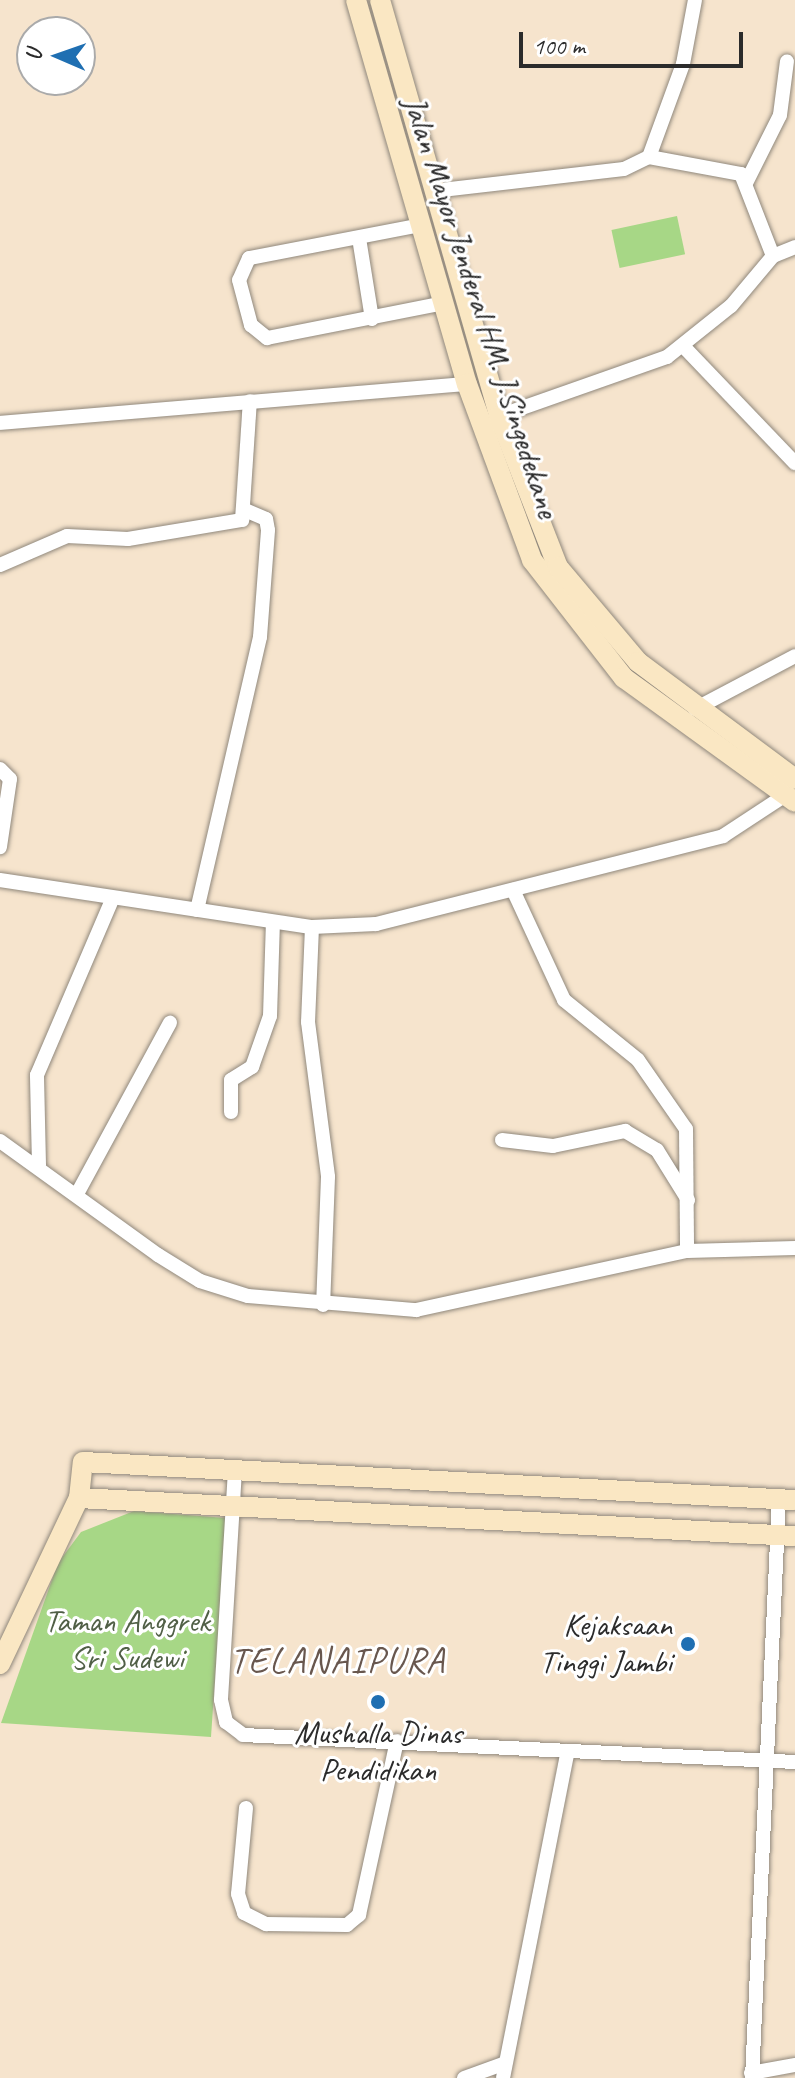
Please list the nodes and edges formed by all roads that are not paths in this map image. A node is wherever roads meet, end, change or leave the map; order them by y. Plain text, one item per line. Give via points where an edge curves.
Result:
1 (356, 0) edge
2 (380, 0) edge
3 (695, 0) edge
4 (392, 44) junction
5 (369, 51) junction
6 (787, 61) dead end
7 (403, 82) junction
8 (380, 88) junction
9 (649, 157) junction
10 (746, 183) junction
11 (433, 191) junction
12 (421, 225) junction
13 (359, 238) junction
14 (795, 247) edge
15 (773, 256) junction
16 (444, 303) junction
17 (372, 319) junction
18 (683, 346) junction
19 (467, 384) junction
20 (250, 401) junction
21 (499, 416) junction
22 (0, 423) edge
23 (795, 463) edge
24 (247, 511) junction
25 (0, 565) edge
26 (795, 656) edge
27 (695, 709) junction
28 (0, 769) edge
29 (791, 792) edge
30 (0, 847) edge
31 (0, 876) edge
32 (513, 890) junction
33 (112, 900) junction
34 (197, 910) junction
35 (273, 922) junction
36 (312, 927) junction
37 (170, 1023) dead end
38 (231, 1112) dead end
39 (502, 1140) dead end
40 (0, 1141) edge
41 (39, 1165) junction
42 (77, 1194) junction
43 (689, 1200) junction
44 (795, 1248) edge
45 (687, 1251) junction
46 (323, 1305) junction
47 (235, 1470) junction
48 (79, 1498) junction
49 (787, 1499) edge
50 (235, 1506) junction
51 (787, 1535) edge
52 (0, 1664) edge
53 (397, 1741) junction
54 (568, 1751) junction
55 (770, 1759) junction
56 (795, 1762) edge
57 (246, 1808) dead end
58 (795, 2065) edge
59 (503, 2071) edge
60 (751, 2076) edge
61 (464, 2078) edge

1 - 5 main road, Jalan Mayor Jenderal HM. J.Singedekane
2 - 4 main road, Jalan Mayor Jenderal HM. J.Singedekane
3 - 9 street via 683,64
4 - 5 main road
4 - 7 main road, Jalan Mayor Jenderal HM. J.Singedekane
5 - 8 main road, Jalan Mayor Jenderal HM. J.Singedekane
6 - 10 street via 780,115
7 - 8 main road
7 - 11 main road, Jalan Mayor Jenderal HM. J.Singedekane
8 - 12 main road, Jalan Mayor Jenderal HM. J.Singedekane
9 - 10 street via 733,170
9 - 11 street via 624,169
10 - 15 street
11 - 21 main road, Jalan Mayor Jenderal HM. J.Singedekane
12 - 13 street
12 - 16 main road, Jalan Mayor Jenderal HM. J.Singedekane
13 - 17 street
13 - 17 street via 268,250 249,258 239,280 259,338
14 - 15 street
15 - 18 street
16 - 17 street
16 - 19 main road, Jalan Mayor Jenderal HM. J.Singedekane
18 - 21 street via 649,365
18 - 23 street
19 - 20 street
19 - 29 main road, Jalan Mayor Jenderal HM. J.Singedekane via 532,560 592,643 660,708
20 - 22 street
20 - 24 street
21 - 27 main road, Jalan Mayor Jenderal HM. J.Singedekane via 558,567 628,651
24 - 25 street via 232,524 128,539 67,536
24 - 34 street via 266,519 268,530 260,637
26 - 27 street
27 - 29 main road, Jalan Mayor Jenderal HM. J.Singedekane
28 - 30 street via 10,779
29 - 32 street via 723,836
31 - 33 street
32 - 36 street via 376,924
32 - 43 street via 564,1000 638,1060 681,1121
33 - 34 street
33 - 41 street via 37,1075
34 - 35 street
35 - 36 street
35 - 38 street via 270,1016 252,1067 231,1080
36 - 46 street via 308,1022 328,1177
37 - 42 street
39 - 43 street via 553,1146 625,1131 657,1150
40 - 41 street
41 - 42 street
42 - 46 street via 200,1281
43 - 45 street
44 - 45 street
45 - 46 street via 416,1310
47 - 48 main road via 83,1462
47 - 49 main road
47 - 50 street
48 - 50 main road
48 - 52 main road
49 - 51 street
50 - 51 main road
50 - 53 street via 222,1677 226,1722 243,1735 286,1740
51 - 55 street
53 - 54 street
53 - 57 street via 359,1915 347,1925 266,1924 244,1913 238,1894
54 - 55 street
54 - 59 street
55 - 56 street
55 - 60 street
58 - 60 street
59 - 61 street

